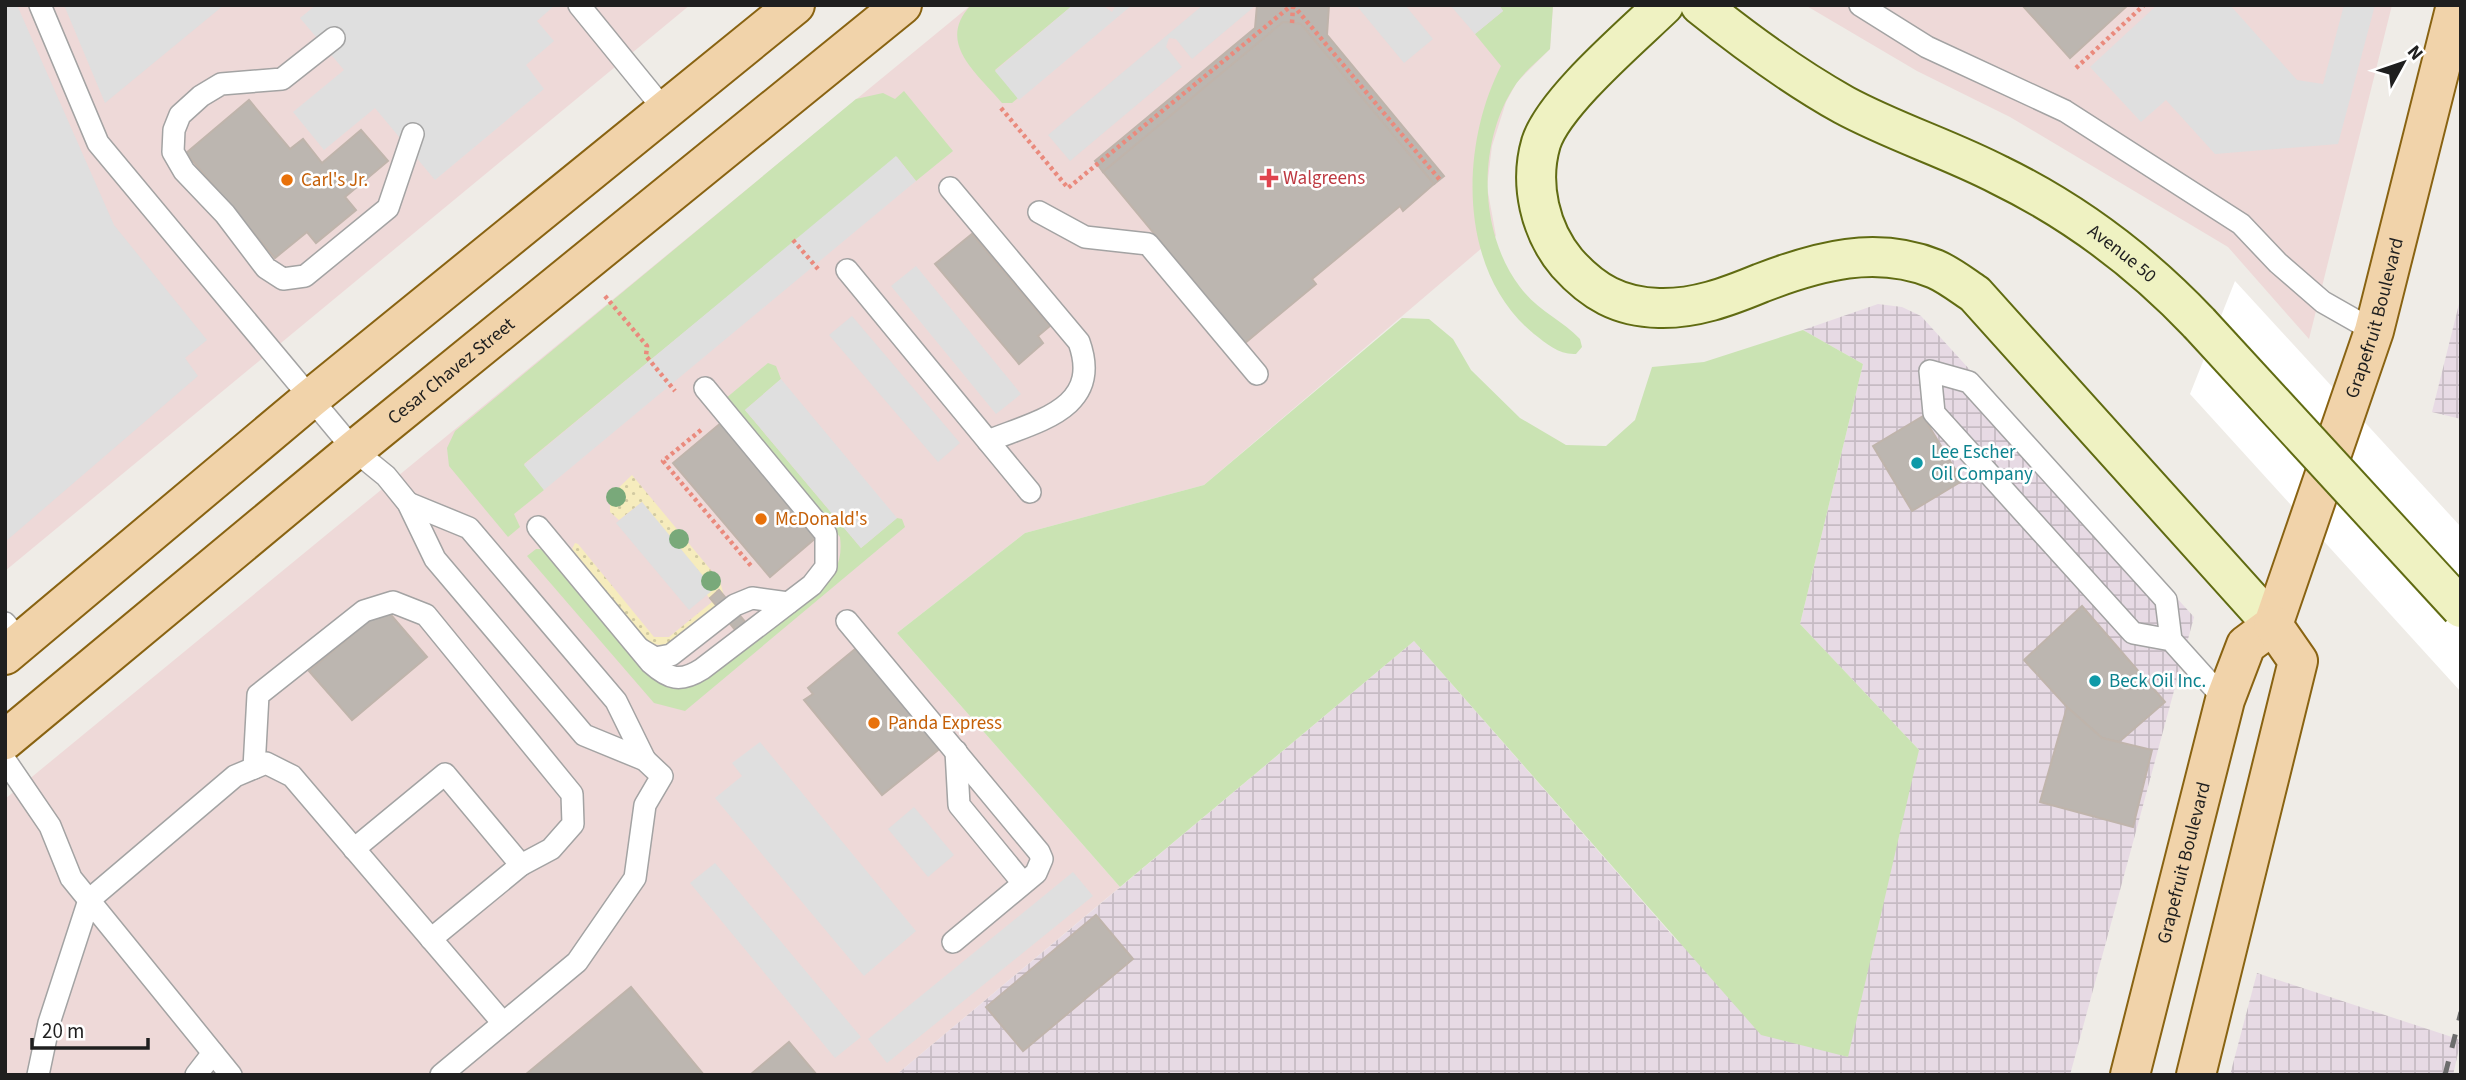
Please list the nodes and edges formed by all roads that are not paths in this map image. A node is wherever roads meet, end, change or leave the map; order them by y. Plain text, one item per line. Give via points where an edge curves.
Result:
1 (40, 5) edge
2 (579, 5) edge
3 (796, 5) edge
4 (902, 5) edge
5 (1664, 5) edge
6 (1700, 5) edge
7 (1860, 5) edge
8 (2456, 5) edge
9 (334, 38) dead end
10 (667, 113) junction
11 (413, 134) dead end
12 (950, 188) dead end
13 (1039, 212) dead end
14 (847, 270) dead end
15 (2375, 331) junction
16 (1257, 374) dead end
17 (705, 388) dead end
18 (310, 399) junction
19 (988, 441) junction
20 (354, 450) junction
21 (1030, 492) dead end
22 (408, 502) junction
23 (538, 527) dead end
24 (788, 603) junction
25 (2461, 608) edge
26 (847, 621) dead end
27 (2273, 625) junction
28 (11, 640) edge
29 (2171, 640) junction
30 (639, 648) junction
31 (2225, 700) junction
32 (5, 740) edge
33 (956, 751) junction
34 (5, 760) edge
35 (645, 760) junction
36 (254, 768) junction
37 (354, 849) junction
38 (521, 866) junction
39 (1023, 883) junction
40 (89, 900) junction
41 (431, 940) junction
42 (953, 942) dead end
43 (503, 1023) junction
44 (213, 1053) junction
45 (38, 1075) edge
46 (196, 1075) edge
47 (231, 1075) edge
48 (441, 1075) edge
49 (2130, 1075) edge
50 (2196, 1075) edge

1 - 18 lane via 98,143
2 - 10 lane
3 - 10 main road
4 - 20 main road, Cesar Chavez Street
5 - 27 main road via 1580,88 1541,143 1537,184 1541,218 1555,248 1582,279 1621,304 1658,308 1695,306 1854,256 1892,255 1937,270 1984,304
6 - 25 main road, Avenue 50, bridge via 1762,55 1845,105 1999,175 2120,248 2199,323
7 - 15 lane via 1927,47 2065,111 2241,224 2323,302
8 - 15 main road, Grapefruit Boulevard
9 - 11 lane via 282,79 221,84 201,96 180,115 174,130 173,152 184,171 225,214 266,268 284,279 305,276 388,208
10 - 18 main road
12 - 19 lane via 1079,342 1085,359 1083,387 1060,411
13 - 16 lane via 1085,237 1148,244
14 - 19 lane
15 - 27 main road, Grapefruit Boulevard
17 - 24 lane via 826,534 826,567 812,586
18 - 20 lane
18 - 28 main road
19 - 21 lane
20 - 22 lane
20 - 32 main road, Cesar Chavez Street
22 - 35 lane via 469,528 616,701
22 - 35 lane via 435,559 584,735
23 - 30 lane
24 - 30 lane via 752,598 671,656 655,658
24 - 30 lane via 686,679 664,675
26 - 33 lane
27 - 31 main road, Grapefruit Boulevard via 2246,645
27 - 50 main road via 2298,661
29 - 29 lane via 2166,600 2158,591 1969,382 1930,371 1934,413 2133,633
29 - 31 lane
31 - 49 main road, Grapefruit Boulevard
33 - 39 lane via 959,805
33 - 39 lane via 1040,852 1041,867
34 - 40 lane via 50,826 71,878
35 - 43 lane via 663,776 645,805 635,878 577,962
36 - 37 lane via 265,763 292,776
36 - 38 lane via 258,695 364,611 393,602 426,615 572,794 573,824 551,849
36 - 40 lane via 235,776
37 - 38 lane via 445,774
37 - 41 lane
38 - 41 lane
39 - 42 lane
40 - 44 lane
40 - 45 lane via 49,1023
41 - 43 lane
43 - 48 lane
44 - 46 lane
44 - 47 lane

